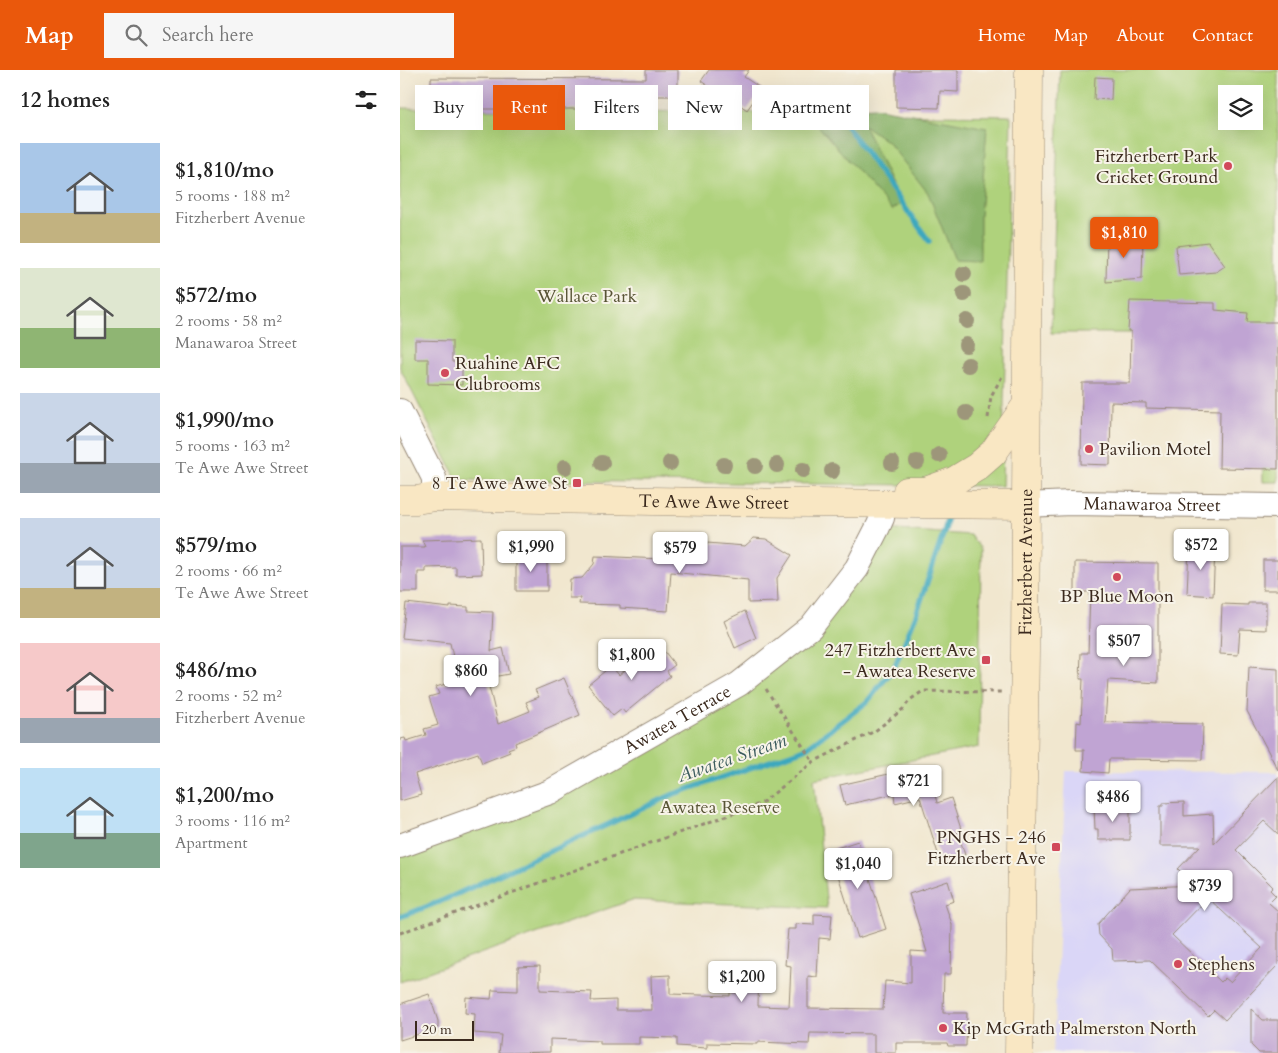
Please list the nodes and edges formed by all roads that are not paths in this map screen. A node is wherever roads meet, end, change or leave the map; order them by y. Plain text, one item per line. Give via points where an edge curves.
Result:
1 (1029, 70) edge
2 (1027, 404) junction
3 (400, 411) edge
4 (434, 497) junction
5 (400, 500) edge
6 (790, 502) junction
7 (883, 505) junction
8 (1026, 505) junction
9 (1278, 506) edge
10 (400, 846) edge
11 (1019, 1053) edge

1 - 2 main road, Fitzherbert Avenue
2 - 6 main road via 993,454 954,481 926,491 846,491
2 - 8 main road, Fitzherbert Avenue
3 - 4 street via 434,478
4 - 5 main road, Te Awe Awe Street
4 - 6 main road, Te Awe Awe Street
6 - 7 main road, Te Awe Awe Street
7 - 8 main road, Te Awe Awe Street
7 - 10 street, Awatea Terrace via 882,518 857,568 811,627 739,684 550,792
8 - 9 street, Manawaroa Street
8 - 11 main road, Fitzherbert Avenue

